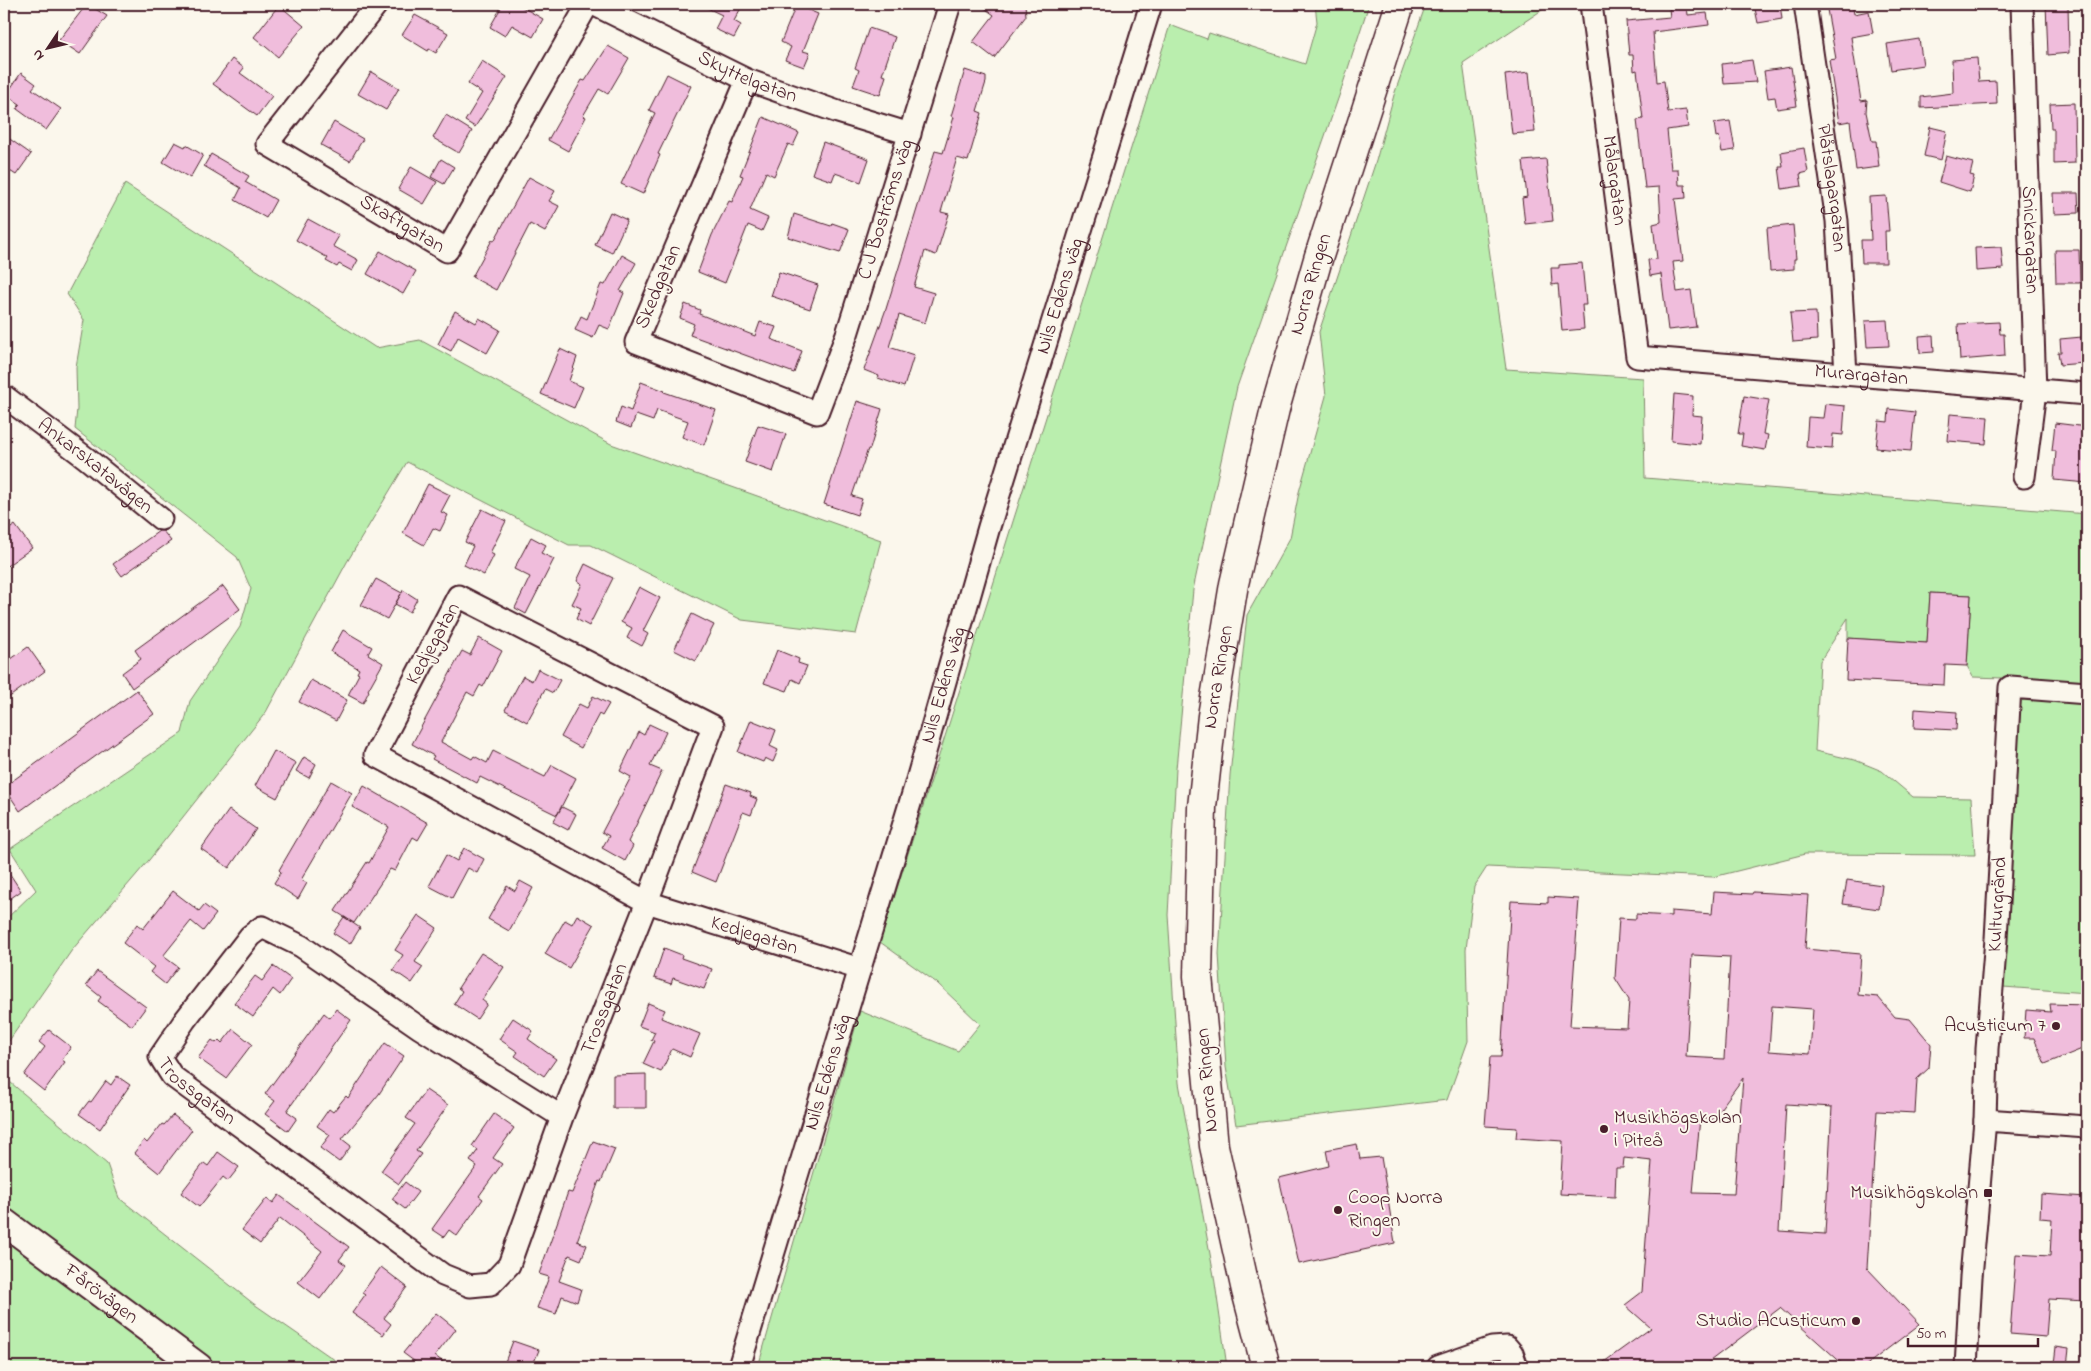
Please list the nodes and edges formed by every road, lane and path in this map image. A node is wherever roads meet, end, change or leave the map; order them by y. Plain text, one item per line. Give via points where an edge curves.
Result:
1 (376, 4) edge
2 (588, 4) edge
3 (593, 4) edge
4 (950, 4) edge
5 (1151, 4) edge
6 (1400, 4) edge
7 (1591, 4) edge
8 (1805, 4) edge
9 (2022, 4) edge
10 (747, 80) junction
11 (910, 134) junction
12 (1637, 357) joint
13 (1846, 374) junction
14 (2035, 391) junction
15 (2087, 394) edge
16 (4, 396) edge
17 (817, 413) joint
18 (2024, 477) dead end
19 (161, 519) dead end
20 (2087, 693) edge
21 (648, 902) junction
22 (860, 969) junction
23 (562, 1117) junction
24 (1985, 1120) junction
25 (2087, 1127) edge
26 (4, 1222) edge
27 (199, 1367) edge
28 (739, 1367) edge
29 (1266, 1367) edge
30 (1438, 1367) edge
31 (1517, 1367) edge
32 (1966, 1367) edge

1 - 2 street, Skaftgatan via 266,144 447,251
3 - 10 street, Skyttelgatan
4 - 11 street, C J Boströms väg
5 - 22 street, Nils Edéns väg via 989,527
6 - 29 main road, Norra Ringen via 1318,259 1274,409 1234,584 1212,716 1203,798 1198,976 1214,1146
7 - 12 street, Målargatan
8 - 13 street, Plåtslagargatan via 1836,221
9 - 14 street, Snickargatan
10 - 11 street, Skyttelgatan
10 - 17 street, Skedgatan via 636,342
11 - 17 street, C J Boströms väg via 847,334
12 - 13 street, Murargatan
13 - 14 street, Murargatan
14 - 15 street, Murargatan
14 - 18 street, Snickargatan
16 - 19 street, Ankarskatavägen
20 - 24 street, Kulturgränd via 2010,687
21 - 21 street, Kedjegatan via 375,756 458,596 713,726
21 - 22 street, Kedjegatan
21 - 23 street, Trossgatan
22 - 28 street, Nils Edéns väg
23 - 23 street, Trossgatan via 509,1265 491,1284 470,1286 443,1274 172,1076 160,1057 250,936 262,927 301,946 420,1028
24 - 25 street
24 - 32 street, Kulturgränd
26 - 27 street, Fårövägen
30 - 31 street via 1492,1348 1507,1347

